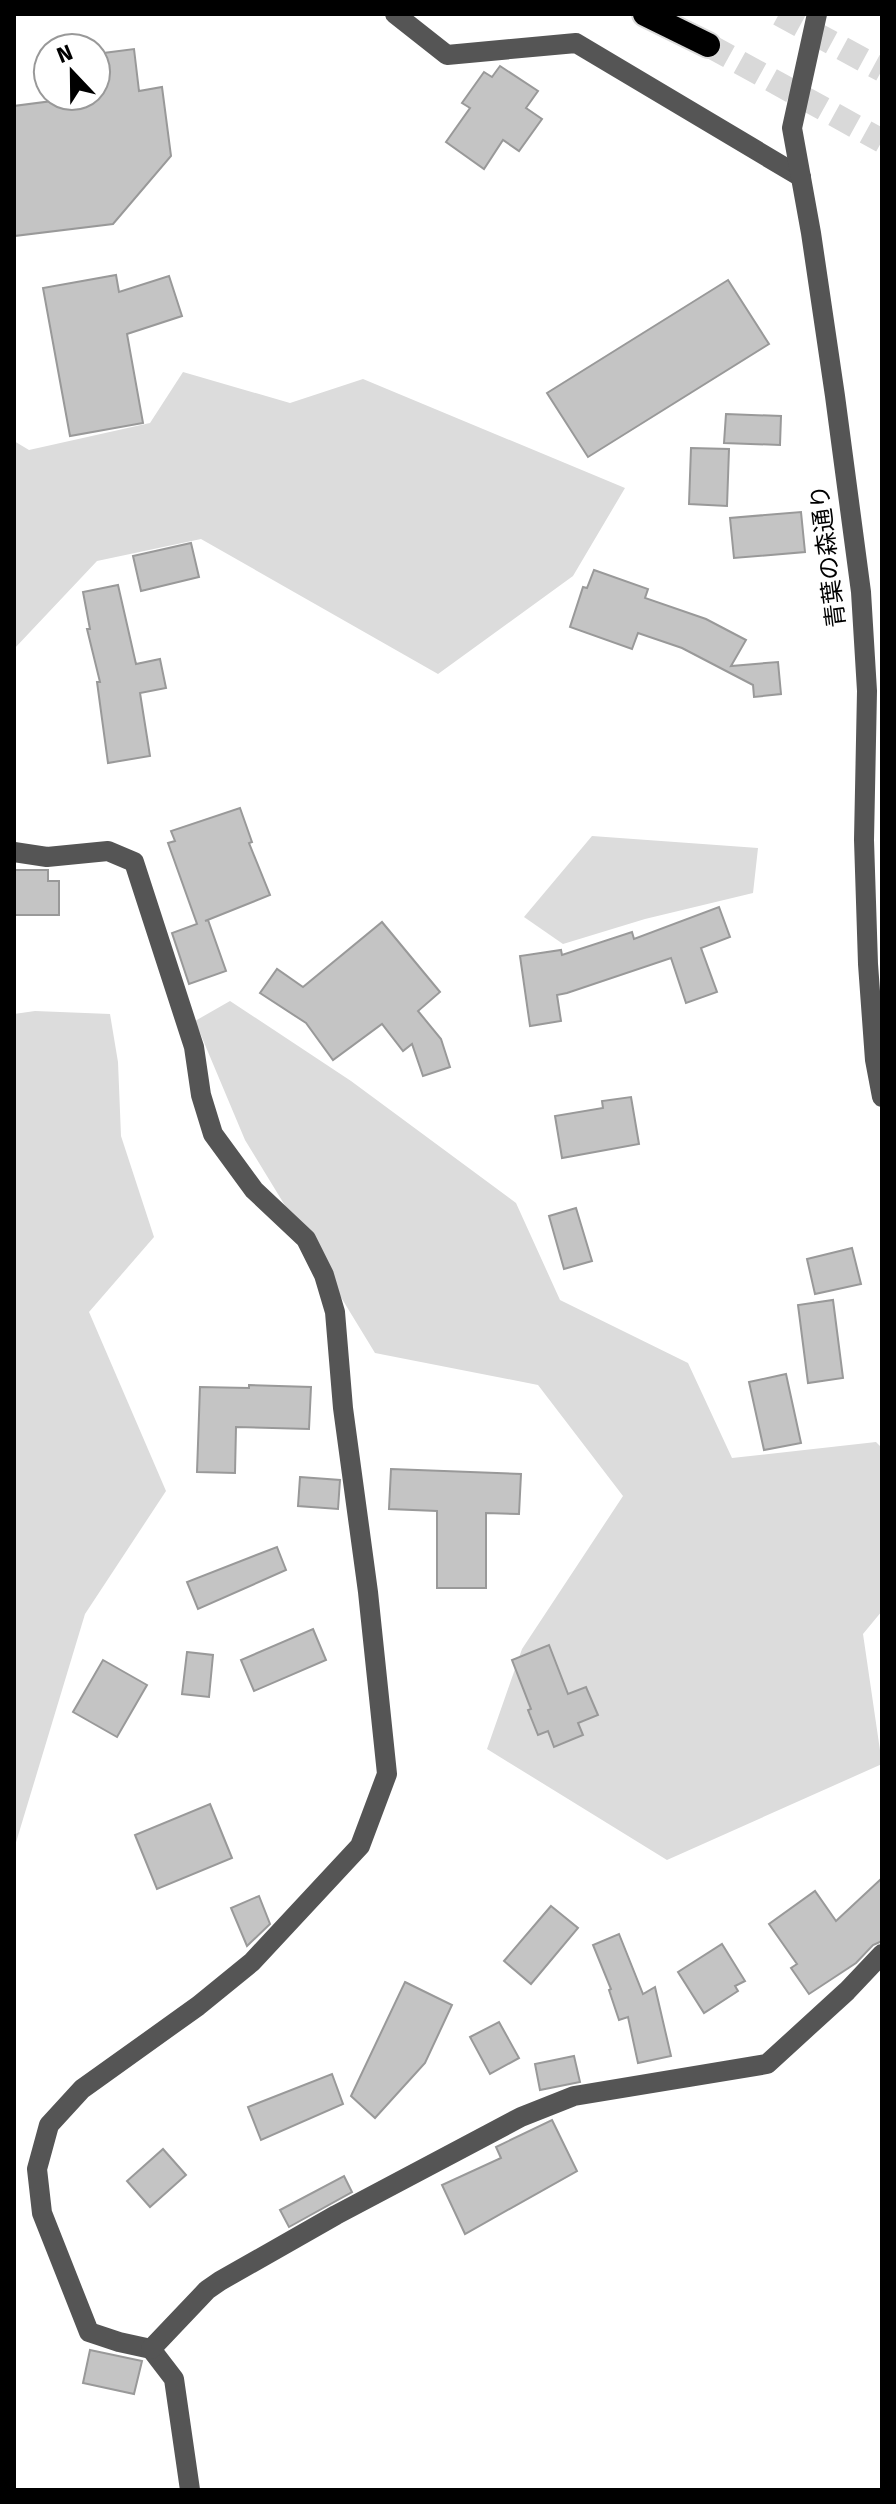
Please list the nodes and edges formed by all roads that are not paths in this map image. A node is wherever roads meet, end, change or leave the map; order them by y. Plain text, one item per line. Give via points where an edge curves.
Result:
1 (395, 14) edge
2 (645, 14) edge
3 (817, 14) edge
4 (708, 45) tunnel mouth
5 (801, 177) junction
6 (873, 836) edge
7 (14, 852) edge
8 (882, 1097) edge
9 (882, 1954) edge
10 (151, 2349) junction
11 (190, 2490) edge

1 - 5 street via 447,55 576,43
2 - 4 highway
3 - 5 street, 青葉の森通り via 792,128
5 - 6 street, 青葉の森通り via 861,592
6 - 8 street, 青葉の森通り via 868,964
7 - 10 street via 47,857 108,851 134,862 194,1047 213,1134 254,1190 306,1239 324,1275 335,1312 387,1774 360,1846 252,1962 82,2089 49,2125 37,2169 42,2213 89,2332
9 - 10 street via 767,2064 574,2096 521,2117 220,2281
10 - 11 street via 174,2379

